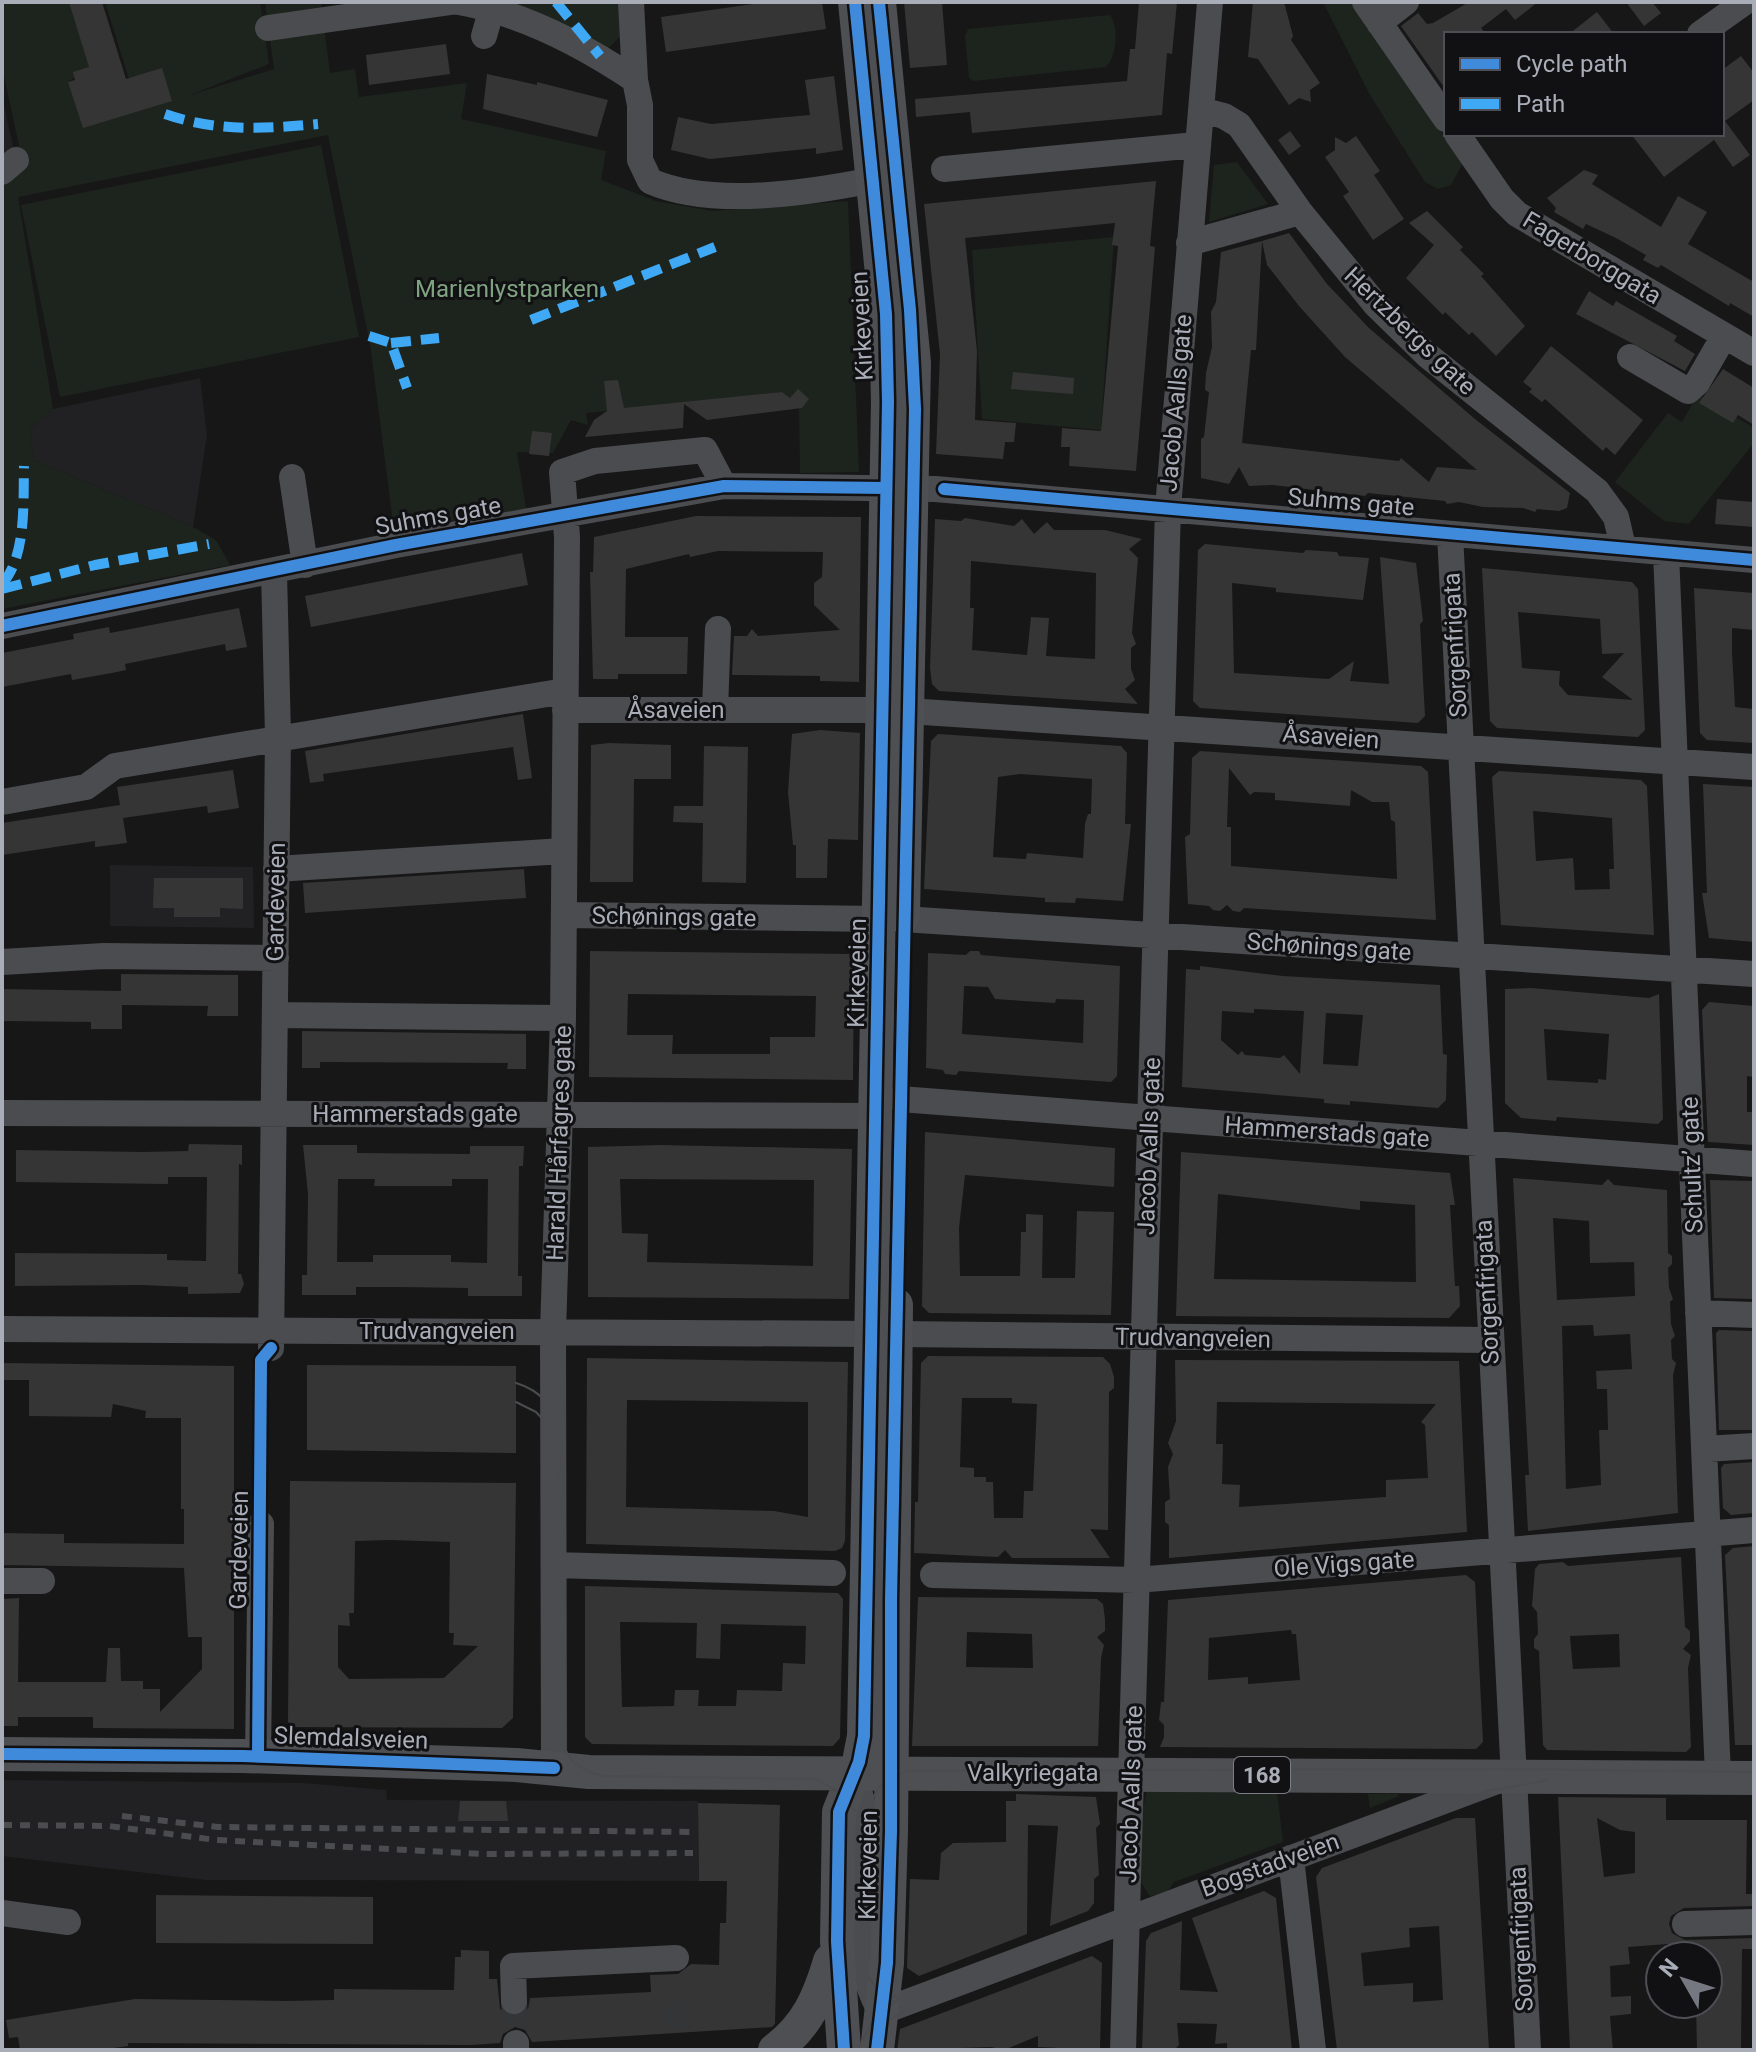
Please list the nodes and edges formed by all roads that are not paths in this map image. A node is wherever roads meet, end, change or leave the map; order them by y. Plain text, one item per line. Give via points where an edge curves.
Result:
1 (451, 2) edge
2 (459, 2) edge
3 (631, 2) edge
4 (855, 2) edge
5 (879, 2) edge
6 (1210, 2) edge
7 (1406, 2) edge
8 (1745, 2) edge
9 (492, 8) junction
10 (1372, 12) edge
11 (268, 28) dead end
12 (1703, 32) edge
13 (484, 36) dead end
14 (635, 80) junction
15 (1201, 110) junction
16 (1444, 116) edge
17 (1458, 136) edge
18 (1196, 145) junction
19 (944, 169) dead end
20 (873, 180) junction
21 (1300, 212) junction
22 (1189, 243) junction
23 (1724, 336) junction
24 (1754, 353) edge
25 (1630, 357) dead end
26 (292, 477) dead end
27 (724, 486) junction
28 (899, 488) junction
29 (1168, 508) junction
30 (567, 517) junction
31 (1450, 534) junction
32 (1623, 547) junction
33 (1666, 553) junction
34 (1754, 560) edge
35 (305, 565) junction
36 (274, 572) junction
37 (2, 626) edge
38 (718, 629) dead end
39 (565, 701) junction
40 (715, 710) junction
41 (896, 711) junction
42 (1162, 726) junction
43 (278, 736) junction
44 (1460, 746) junction
45 (1673, 762) junction
46 (1754, 767) edge
47 (2, 802) edge
48 (563, 851) junction
49 (276, 869) junction
50 (564, 915) junction
51 (892, 919) junction
52 (1153, 936) junction
53 (1471, 955) junction
54 (276, 958) junction
55 (2, 962) edge
56 (1685, 969) junction
57 (1754, 974) edge
58 (275, 1015) junction
59 (563, 1018) junction
60 (888, 1108) junction
61 (2, 1113) edge
62 (273, 1113) junction
63 (560, 1114) junction
64 (1150, 1119) junction
65 (1479, 1143) junction
66 (1691, 1159) junction
67 (1754, 1164) edge
68 (1698, 1313) junction
69 (1754, 1315) edge
70 (2, 1329) edge
71 (553, 1332) junction
72 (884, 1334) junction
73 (271, 1338) junction
74 (1143, 1338) junction
75 (1490, 1340) junction
76 (1754, 1446) edge
77 (1705, 1449) junction
78 (261, 1524) dead end
79 (1754, 1530) edge
80 (1706, 1535) junction
81 (1501, 1552) junction
82 (554, 1565) junction
83 (833, 1573) dead end
84 (933, 1575) dead end
85 (1136, 1580) junction
86 (2, 1581) edge
87 (42, 1581) dead end
88 (2, 1754) edge
89 (258, 1756) junction
90 (554, 1768) junction
91 (855, 1773) junction
92 (891, 1773) junction
93 (1132, 1775) junction
94 (1512, 1776) junction
95 (1718, 1776) junction
96 (1754, 1778) edge
97 (1291, 1858) junction
98 (2, 1913) edge
99 (1127, 1918) junction
100 (68, 1922) dead end
101 (1754, 1922) edge
102 (1685, 1924) dead end
103 (837, 1941) junction
104 (676, 1958) dead end
105 (514, 2001) tunnel mouth
106 (881, 2012) junction
107 (843, 2041) edge
108 (775, 2050) edge
109 (806, 2050) edge
110 (877, 2050) edge
111 (1123, 2050) edge
112 (1313, 2050) edge
113 (1528, 2050) edge

1 - 11 street
2 - 9 street
3 - 14 street
4 - 20 main road, Kirkeveien
5 - 28 main road, Kirkeveien via 914,363
6 - 15 street, Jacob Aalls gate
7 - 10 street
8 - 12 street
9 - 13 street
9 - 14 street via 600,56
10 - 16 street
14 - 20 street via 642,170 650,181 670,190 722,197
15 - 18 street, Jacob Aalls gate
15 - 21 street, Hertzbergs gate via 1239,125
17 - 23 street, Fagerborggata via 1517,214
18 - 19 street
18 - 22 street, Jacob Aalls gate
20 - 28 main road, Kirkeveien
21 - 22 street
21 - 32 street, Hertzbergs gate via 1355,282 1427,355 1597,491 1616,517
22 - 29 street, Jacob Aalls gate
23 - 24 street, Fagerborggata
23 - 25 street via 1688,391
26 - 35 street
27 - 28 street, Suhms gate
27 - 30 street, Suhms gate
27 - 30 street, Harald Hårfagres gate via 705,450 595,461 562,472
28 - 29 street, Suhms gate
28 - 41 main road, Kirkeveien
29 - 31 street, Suhms gate
29 - 42 street, Jacob Aalls gate
30 - 35 street, Suhms gate
30 - 39 street, Harald Hårfagres gate
31 - 32 street, Suhms gate
31 - 44 street, Sorgenfrigata
32 - 33 street, Suhms gate
33 - 34 street, Suhms gate
33 - 45 street, Schultz’ gate
35 - 36 street, Suhms gate
36 - 37 street, Suhms gate
36 - 43 street, Gardeveien
38 - 40 street
39 - 40 street, Åsaveien
39 - 43 street, Åsaveien
39 - 48 street, Harald Hårfagres gate
40 - 41 street, Åsaveien
41 - 42 street, Åsaveien
41 - 51 main road, Kirkeveien
42 - 44 street, Åsaveien
42 - 52 street, Jacob Aalls gate
43 - 47 street, Åsaveien via 115,766 86,787
43 - 49 street, Gardeveien
44 - 45 street, Åsaveien
44 - 53 street, Sorgenfrigata
45 - 46 street, Åsaveien
45 - 56 street, Schultz’ gate
48 - 49 street
48 - 50 street, Harald Hårfagres gate
49 - 54 street, Gardeveien
50 - 51 street, Schønings gate
50 - 59 street, Harald Hårfagres gate
51 - 52 street, Schønings gate
51 - 60 main road, Kirkeveien
52 - 53 street, Schønings gate
52 - 64 street, Jacob Aalls gate
53 - 56 street, Schønings gate
53 - 65 street, Sorgenfrigata
54 - 55 street via 104,956
54 - 58 street, Gardeveien
56 - 57 street, Schønings gate
56 - 66 street, Schultz’ gate
58 - 59 street
58 - 62 street, Gardeveien
59 - 63 street, Harald Hårfagres gate
60 - 63 street, Hammerstads gate
60 - 64 street, Hammerstads gate
60 - 72 main road, Kirkeveien
61 - 62 street, Hammerstads gate
62 - 63 street, Hammerstads gate
62 - 73 street, Gardeveien
63 - 71 street, Harald Hårfagres gate
64 - 65 street, Hammerstads gate
64 - 74 street, Jacob Aalls gate
65 - 66 street, Hammerstads gate
65 - 75 street, Sorgenfrigata
66 - 67 street, Hammerstads gate
66 - 68 street, Schultz’ gate
68 - 69 street
68 - 77 street, Schultz’ gate
70 - 73 street, Trudvangveien
71 - 72 street, Trudvangveien
71 - 73 street, Trudvangveien
71 - 82 street, Harald Hårfagres gate
72 - 74 street, Trudvangveien
72 - 91 main road, Kirkeveien via 864,1736
72 - 92 main road, Kirkeveien
74 - 75 street, Trudvangveien
74 - 85 street, Jacob Aalls gate
75 - 81 street, Sorgenfrigata
76 - 77 street
77 - 80 street, Schultz’ gate
78 - 89 street, Gardeveien
79 - 80 street, Ole Vigs gate
80 - 81 street, Ole Vigs gate
80 - 95 street, Schultz’ gate
81 - 85 street, Ole Vigs gate
81 - 94 street, Sorgenfrigata
82 - 83 street
82 - 90 street, Harald Hårfagres gate
84 - 85 street, Ole Vigs gate
85 - 93 street, Jacob Aalls gate
86 - 87 street
88 - 89 main road, Slemdalsveien
89 - 90 main road, Slemdalsveien
90 - 91 main road, Valkyriegata
91 - 92 main road, Valkyriegata / 168
91 - 103 main road, Kirkeveien via 839,1812
91 - 106 street, Kirkeveien via 865,1830 862,1949 868,1987
92 - 93 main road, Valkyriegata / 168
92 - 106 main road, Kirkeveien
93 - 94 main road, Valkyriegata / 168
93 - 99 street, Jacob Aalls gate
94 - 95 main road, Bogstadveien / 168
94 - 97 street, Bogstadveien
94 - 113 street, Sorgenfrigata
95 - 96 main road, Bogstadveien / 168
97 - 99 street, Bogstadveien
97 - 112 street
98 - 100 street
99 - 106 street, Bogstadveien
99 - 111 street, Jacob Aalls gate
101 - 102 street
103 - 107 main road
103 - 108 main road, Bogstadveien via 811,2013
104 - 105 street via 513,1966
106 - 107 main road, Bogstadveien
106 - 110 main road, Kirkeveien
107 - 109 main road, Bogstadveien
108 - 109 main road, Bogstadveien

